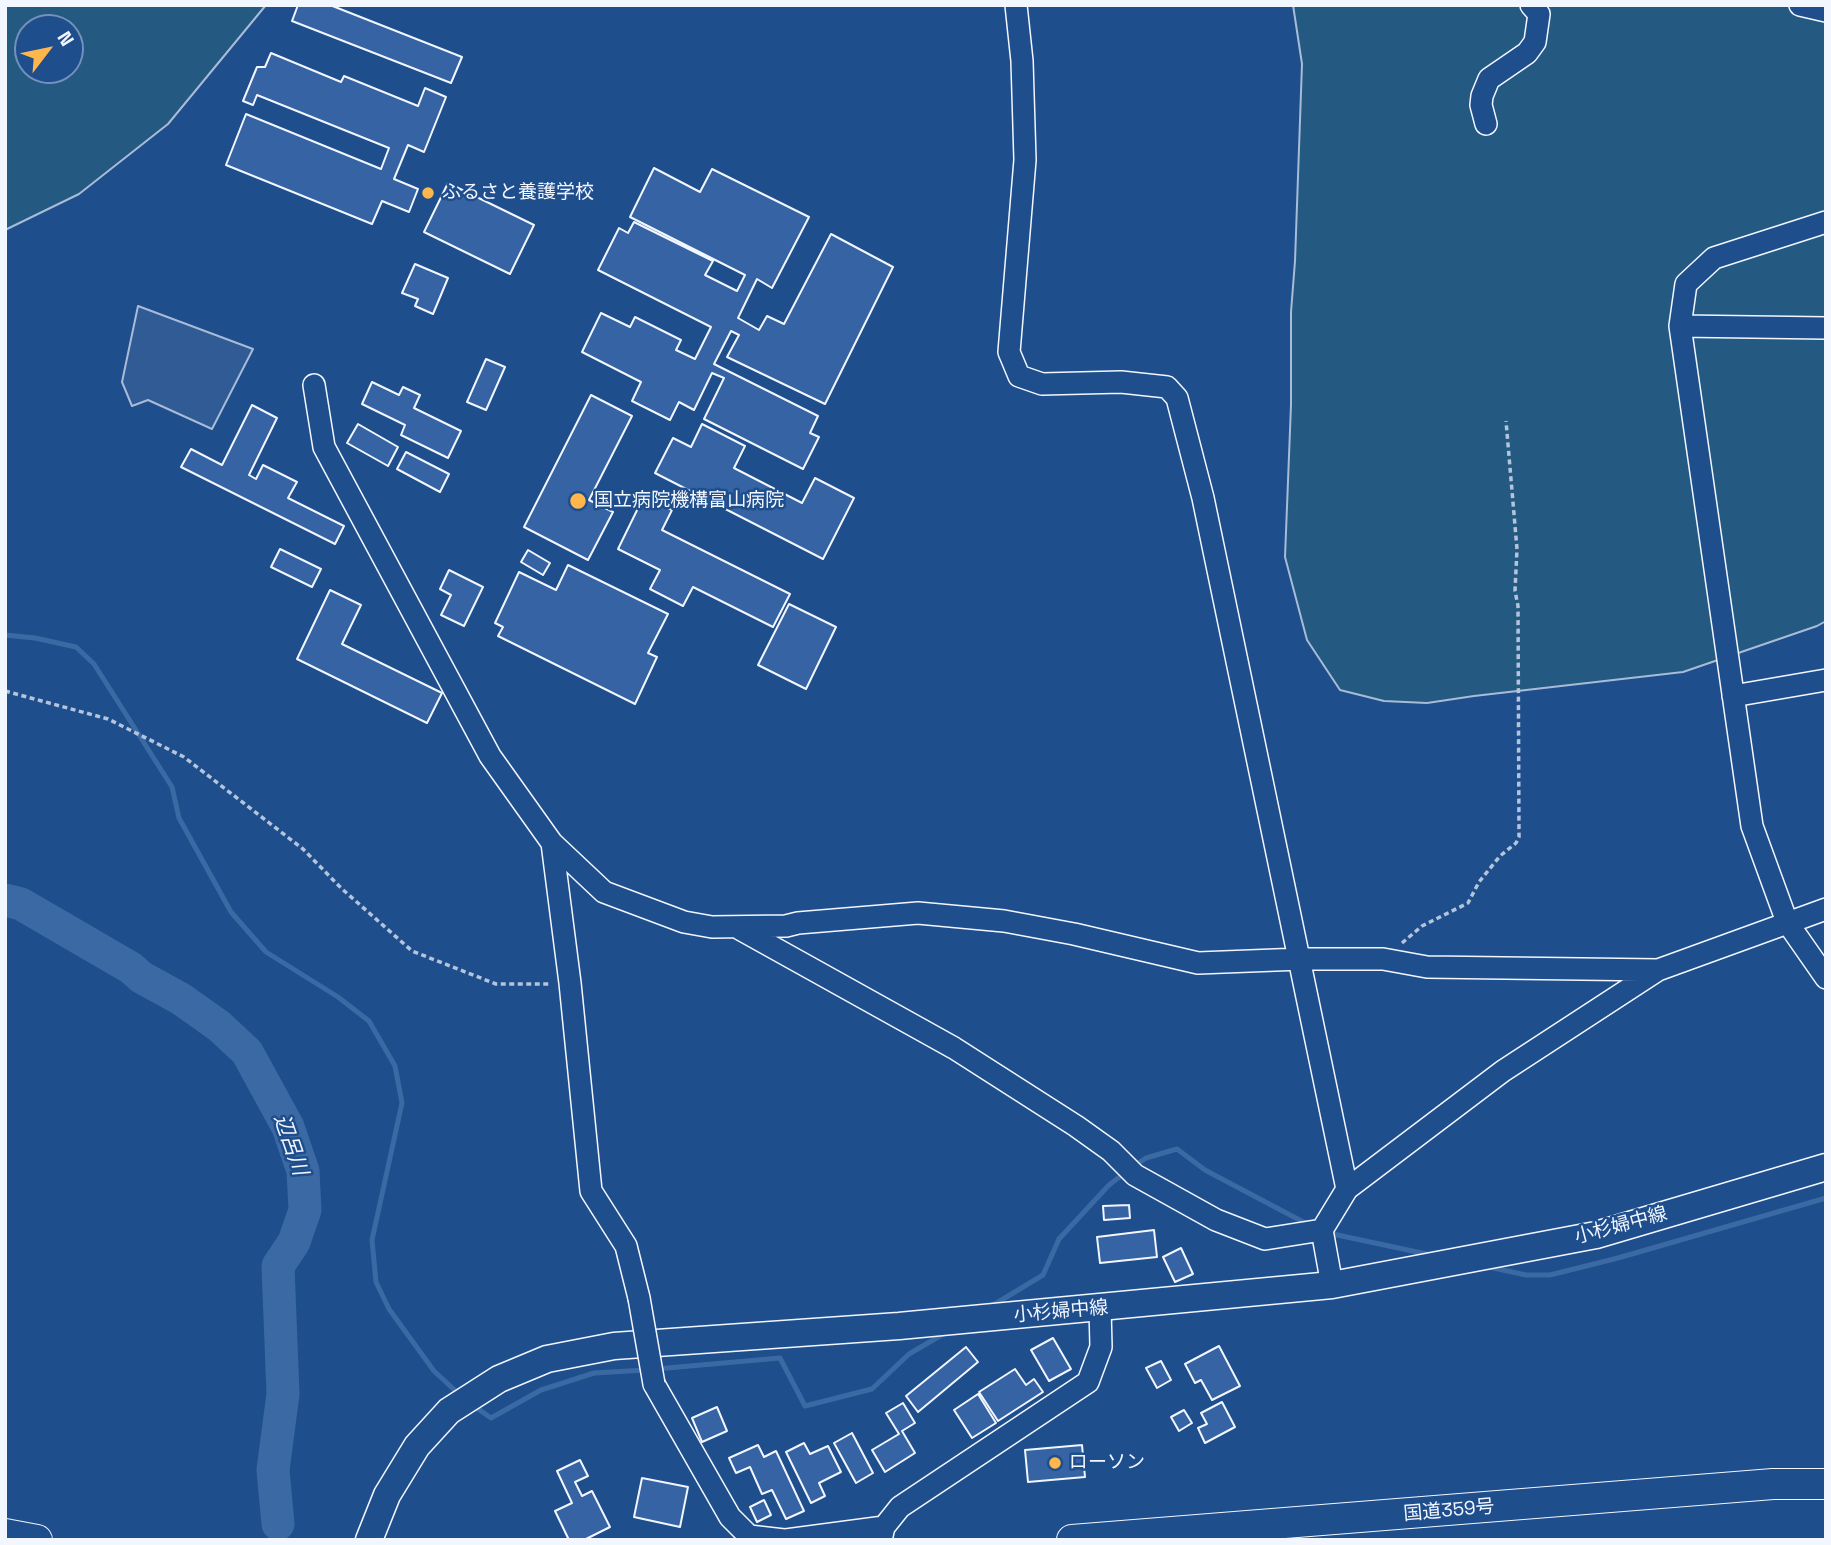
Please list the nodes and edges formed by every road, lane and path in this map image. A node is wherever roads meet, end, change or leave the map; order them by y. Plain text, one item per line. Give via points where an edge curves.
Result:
1 (1016, 5) edge
2 (1531, 5) edge
3 (1800, 5) edge
4 (1826, 11) edge
5 (1486, 124) dead end
6 (1826, 222) edge
7 (1680, 326) junction
8 (1826, 328) edge
9 (314, 385) dead end
10 (1506, 421) dead end
11 (1826, 680) edge
12 (5, 691) edge
13 (1733, 696) junction
14 (552, 843) junction
15 (1826, 909) edge
16 (1787, 922) junction
17 (740, 928) junction
18 (1301, 958) junction
19 (1383, 958) junction
20 (1658, 970) junction
21 (1826, 978) edge
22 (570, 984) junction
23 (1826, 1167) edge
24 (1347, 1189) junction
25 (1322, 1230) junction
26 (1332, 1285) junction
27 (1100, 1308) junction
28 (1826, 1484) edge
29 (883, 1533) edge
30 (5, 1534) edge
31 (37, 1540) edge
32 (369, 1540) edge
33 (785, 1540) edge
34 (1072, 1540) edge

1 - 18 street via 1025,160 1009,352 1019,376 1042,384 1121,382 1167,387 1177,398 1203,498
2 - 5 street via 1539,14 1535,42 1527,53 1489,79 1481,106
3 - 4 street
6 - 7 street via 1714,258 1686,284
7 - 8 street
7 - 13 street
9 - 14 street via 324,447 490,756
10 - 19 path via 1517,549 1518,837 1479,882 1468,903 1422,926
11 - 13 street
12 - 22 path via 108,719 184,757 303,849 412,951 496,984
13 - 16 street via 1752,826
14 - 17 street via 604,892 684,922
14 - 22 street
15 - 16 street
16 - 20 street
16 - 21 street
17 - 18 street via 918,913 1004,921 1198,963
17 - 25 street via 954,1048 1076,1126 1135,1175 1216,1220 1265,1239
18 - 19 street
18 - 24 street
19 - 20 street via 1427,967
20 - 24 street via 1503,1071
22 - 33 street, bridge via 591,1191 626,1246 654,1384 730,1517 749,1536
23 - 26 main road, 小杉婦中線 via 1595,1235
24 - 25 street
25 - 26 street
26 - 27 main road, 小杉婦中線
27 - 29 street via 1101,1347 1088,1382 900,1507
27 - 32 main road, 小杉婦中線 via 614,1346 547,1359 499,1380 449,1411 417,1446 387,1495
28 - 34 highway, 国道359号
29 - 33 street
30 - 31 highway

